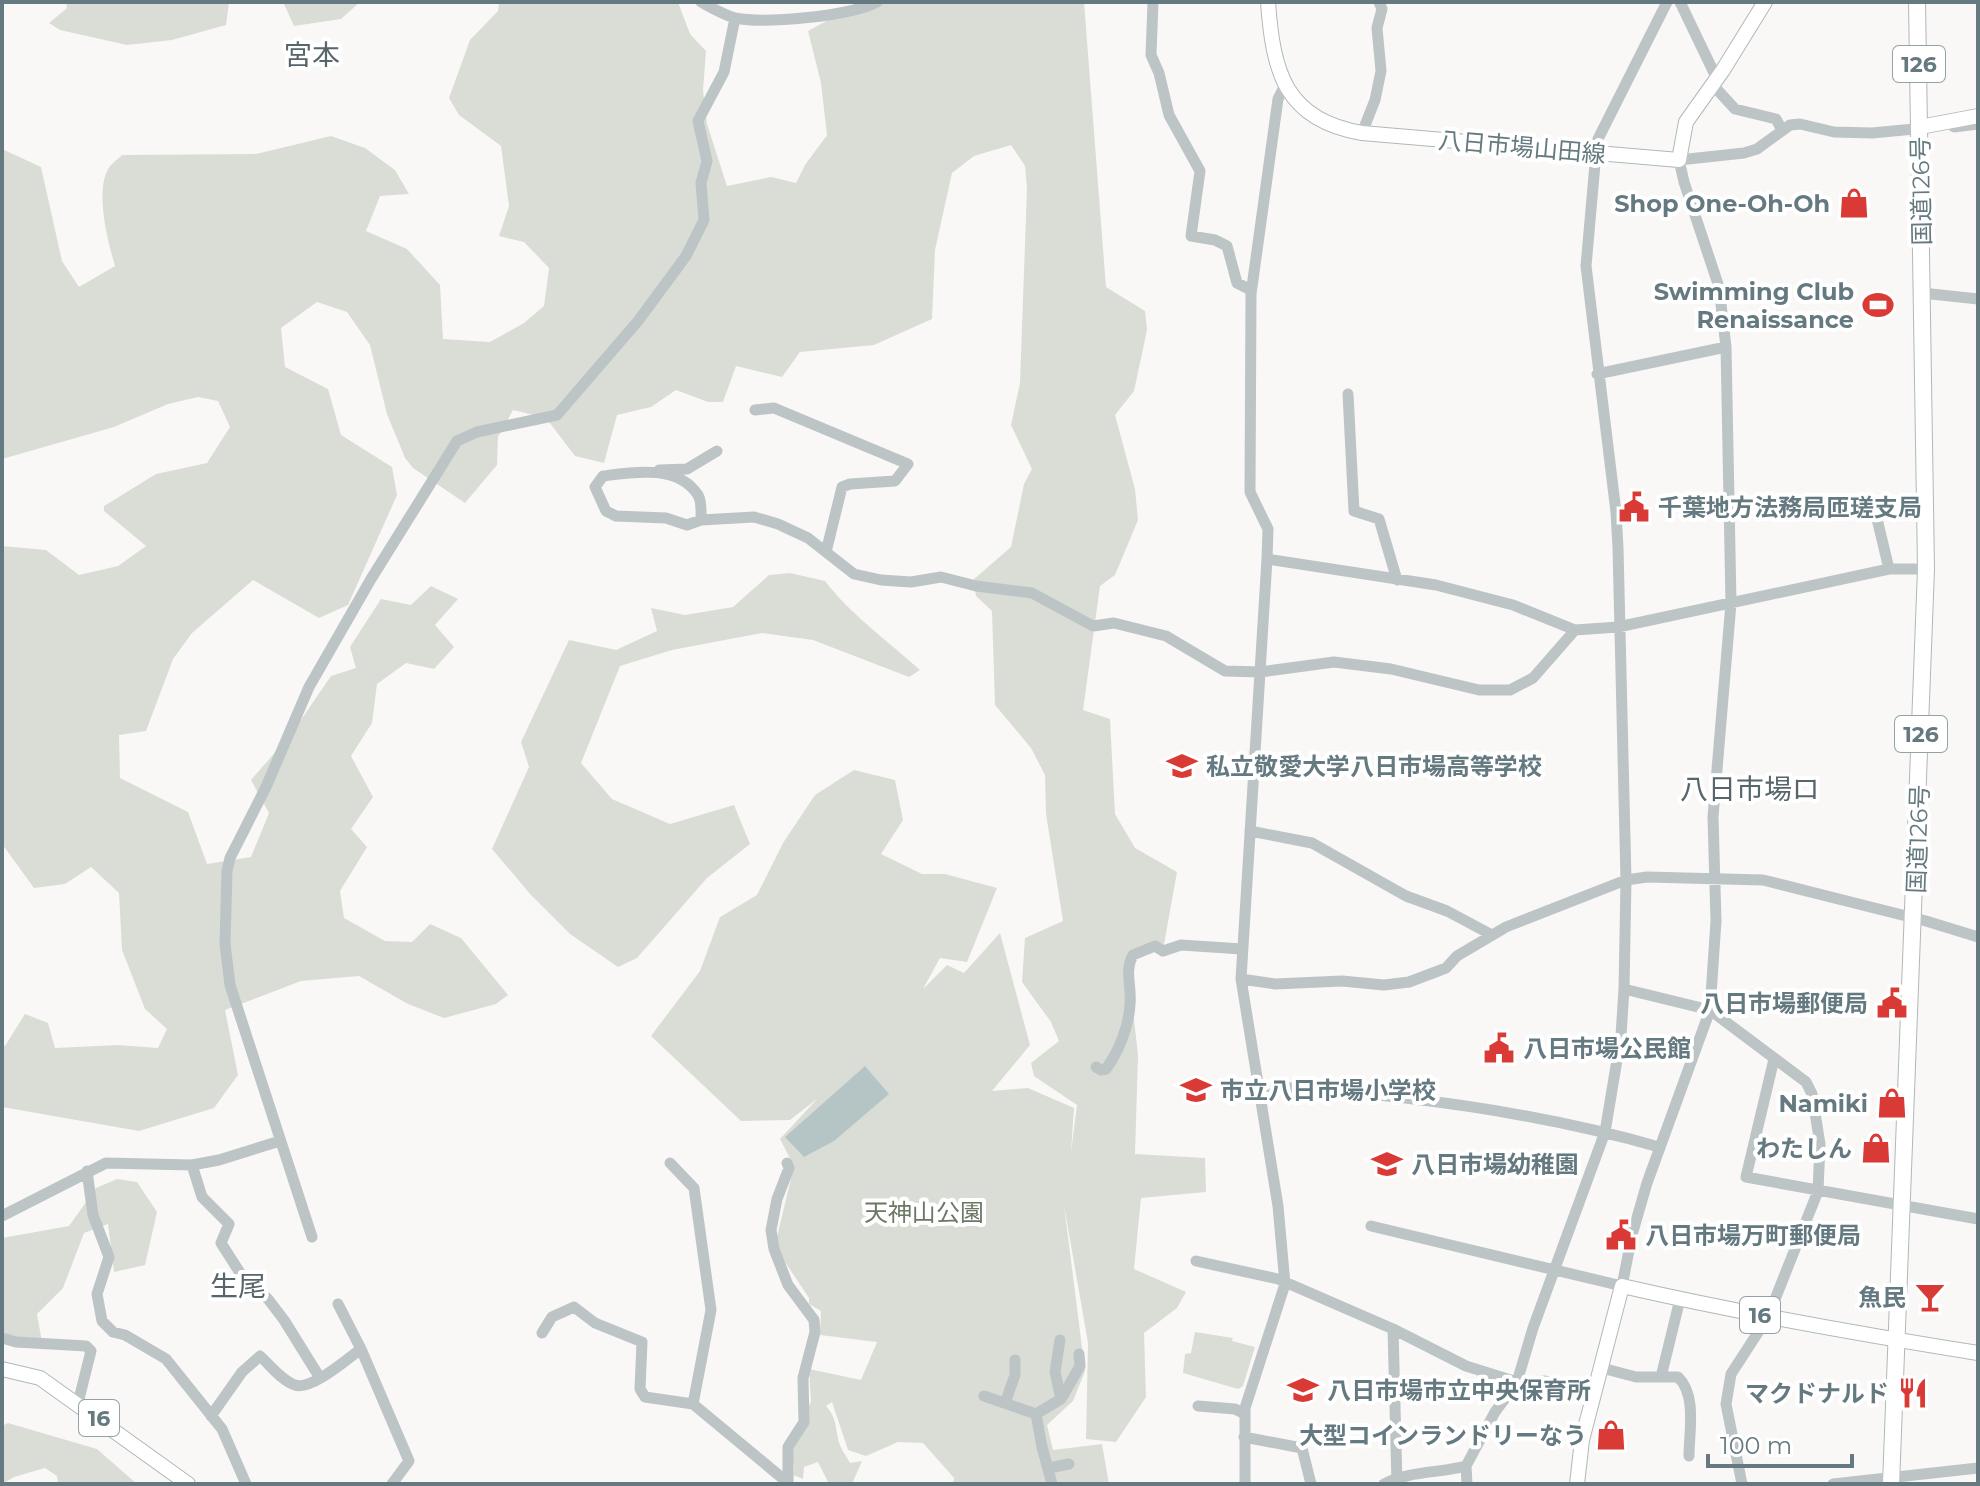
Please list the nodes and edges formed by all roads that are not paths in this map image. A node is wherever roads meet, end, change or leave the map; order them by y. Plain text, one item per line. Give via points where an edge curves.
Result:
1 (701, 2) edge
2 (877, 2) edge
3 (1153, 2) edge
4 (1268, 2) edge
5 (1379, 2) edge
6 (1667, 2) edge
7 (1680, 2) edge
8 (1765, 2) edge
9 (1917, 2) edge
10 (735, 18) junction
11 (1715, 81) junction
12 (1285, 85) junction
13 (1978, 116) edge
14 (1978, 124) edge
15 (1920, 127) junction
16 (1782, 130) junction
17 (1362, 133) junction
18 (1596, 153) junction
19 (1679, 160) junction
20 (1251, 290) junction
21 (1922, 293) junction
22 (1978, 299) edge
23 (1726, 347) junction
24 (1597, 374) junction
25 (1348, 394) dead end
26 (755, 410) dead end
27 (717, 451) dead end
28 (647, 470) junction
29 (1873, 502) dead end
30 (701, 520) junction
31 (826, 552) junction
32 (1267, 559) junction
33 (1889, 569) junction
34 (1926, 569) junction
35 (1397, 580) junction
36 (1731, 603) junction
37 (1618, 627) junction
38 (1575, 630) junction
39 (1260, 672) junction
40 (1250, 831) junction
41 (1716, 878) junction
42 (1626, 880) junction
43 (1915, 918) junction
44 (1492, 935) junction
45 (1978, 937) edge
46 (1242, 949) junction
47 (1241, 979) junction
48 (1624, 989) junction
49 (1710, 1010) junction
50 (1774, 1059) junction
51 (1096, 1067) dead end
52 (1259, 1086) junction
53 (1605, 1132) junction
54 (280, 1141) junction
55 (1659, 1147) junction
56 (670, 1163) dead end
57 (787, 1163) dead end
58 (192, 1165) junction
59 (87, 1171) junction
60 (1818, 1191) junction
61 (1903, 1206) junction
62 (2, 1216) edge
63 (1978, 1219) edge
64 (1371, 1226) dead end
65 (312, 1237) dead end
66 (1196, 1261) dead end
67 (1556, 1269) junction
68 (1285, 1284) junction
69 (1622, 1286) junction
70 (1680, 1299) junction
71 (338, 1304) dead end
72 (1768, 1317) junction
73 (1393, 1329) junction
74 (542, 1333) dead end
75 (2, 1338) edge
76 (1060, 1340) dead end
77 (1898, 1341) junction
78 (361, 1349) junction
79 (1978, 1353) edge
80 (1079, 1354) dead end
81 (1015, 1360) dead end
82 (1602, 1368) junction
83 (2, 1369) edge
84 (1661, 1377) junction
85 (320, 1378) junction
86 (1517, 1382) junction
87 (984, 1396) dead end
88 (1595, 1396) junction
89 (1061, 1399) junction
90 (78, 1403) junction
91 (1005, 1403) junction
92 (693, 1404) junction
93 (1198, 1406) dead end
94 (1036, 1414) junction
95 (1245, 1414) junction
96 (211, 1416) junction
97 (1244, 1437) junction
98 (1689, 1456) dead end
99 (1069, 1464) dead end
100 (1466, 1466) junction
101 (1049, 1468) junction
102 (1978, 1468) edge
103 (1892, 1480) edge
104 (1397, 1481) edge
105 (788, 1483) edge
106 (188, 1484) edge
107 (246, 1484) edge
108 (392, 1484) edge
109 (1052, 1484) edge
110 (1245, 1484) edge
111 (1311, 1484) edge
112 (1384, 1484) edge
113 (1467, 1484) edge
114 (1577, 1484) edge
115 (1742, 1484) edge
116 (1833, 1484) edge

1 - 10 street
2 - 10 street via 781,20
3 - 20 street via 1151,55 1169,115 1200,171 1191,236 1227,246 1237,283
4 - 12 main road, 八日市場山田線 via 1274,58
5 - 17 street via 1381,71
6 - 18 street via 1598,139
7 - 11 street
8 - 11 main road
9 - 15 highway, 国道126号 / 126
10 - 54 street via 724,72 698,121 707,161 701,183 704,220 686,256 557,415 457,441 309,687 230,858 225,944 230,985
11 - 16 street via 1735,109 1776,119
11 - 19 main road via 1686,122
12 - 17 main road, 八日市場山田線 via 1320,121
12 - 20 street via 1278,99
13 - 15 main road
14 - 15 street
15 - 16 street via 1872,133 1800,124
15 - 21 highway, 国道126号 / 126
16 - 19 street via 1767,144 1744,153
17 - 18 main road, 八日市場山田線
18 - 19 main road, 八日市場山田線
18 - 24 street via 1586,266
19 - 23 street via 1719,287
20 - 32 street via 1250,492 1268,529
21 - 22 street
21 - 34 highway, 国道126号 / 126
23 - 24 street
23 - 36 street
24 - 37 street via 1616,512
25 - 35 street via 1354,511 1379,519
26 - 31 street via 774,408 908,464 895,481 842,487
27 - 28 street via 687,469
28 - 30 street via 686,482 700,498
28 - 30 street via 603,476 595,487 606,511 687,525
29 - 33 street
30 - 31 street via 754,517 808,538
31 - 39 street via 854,574 881,580 941,577 1032,593 1093,626 1114,623 1166,636 1225,671
32 - 35 street
32 - 39 street
33 - 34 street
33 - 36 street
34 - 43 highway, 国道126号 / 126
35 - 38 street via 1513,605
36 - 37 street
36 - 41 street via 1713,817
37 - 38 street
37 - 42 street
38 - 39 street via 1533,678 1510,690 1479,690 1334,662
39 - 40 street
40 - 44 street via 1312,843 1406,896
40 - 46 street
41 - 42 street
41 - 43 street via 1763,880
41 - 49 street
42 - 44 street
42 - 48 street
43 - 45 street
43 - 61 highway, 国道126号 / 126
44 - 47 street via 1446,968 1409,982 1275,984
46 - 47 street
46 - 51 street via 1181,945 1163,951 1155,946 1133,955 1130,1004 1119,1047 1106,1069
47 - 52 street
48 - 49 street
48 - 53 street
49 - 50 street
49 - 55 street
50 - 60 street via 1806,1082 1812,1094 1820,1144
50 - 60 street via 1746,1177
52 - 53 street via 1366,1094
52 - 68 street
53 - 55 street
53 - 67 street
54 - 58 street
54 - 65 street
55 - 69 street
56 - 92 street via 694,1188 711,1310
57 - 105 street via 772,1239 788,1285 814,1320 815,1332 803,1378 804,1422 788,1447
58 - 59 street via 106,1163
58 - 85 street via 202,1197 229,1224 221,1243 244,1279 284,1320
59 - 62 street
59 - 96 street via 93,1215 109,1257 97,1294 102,1321 166,1359
60 - 61 street
60 - 72 street
61 - 63 street
61 - 77 highway, 国道126号 / 126
64 - 67 street
66 - 68 street
67 - 69 street
67 - 86 street
68 - 73 street
68 - 95 street
69 - 70 main road, 16
69 - 82 main road
70 - 72 main road, 16
70 - 84 street
71 - 78 street
72 - 77 main road, 16
72 - 115 street via 1731,1374 1726,1404
73 - 86 street via 1466,1366
73 - 104 street
74 - 92 street via 552,1317 574,1307 595,1323 642,1342 640,1389 645,1397
75 - 90 street via 86,1346 91,1351
76 - 89 street via 1055,1372
77 - 79 main road
77 - 103 highway, 国道126号 / 126
78 - 85 street
78 - 108 street via 409,1461
80 - 89 street via 1080,1366
81 - 91 street
82 - 84 street
82 - 88 main road
83 - 90 main road, 16 via 33,1375
84 - 98 street via 1678,1377 1687,1388
85 - 96 street via 295,1385 260,1356
86 - 88 street via 1545,1381
86 - 100 street
87 - 91 street
88 - 114 main road
89 - 94 street
90 - 106 main road, 16
91 - 94 street
92 - 105 street
93 - 95 street
94 - 101 street
95 - 97 street
96 - 107 street via 227,1437
97 - 110 street
97 - 111 street via 1302,1448
99 - 101 street
100 - 104 street
100 - 113 street
101 - 109 street
102 - 103 street
103 - 116 street
104 - 112 street

